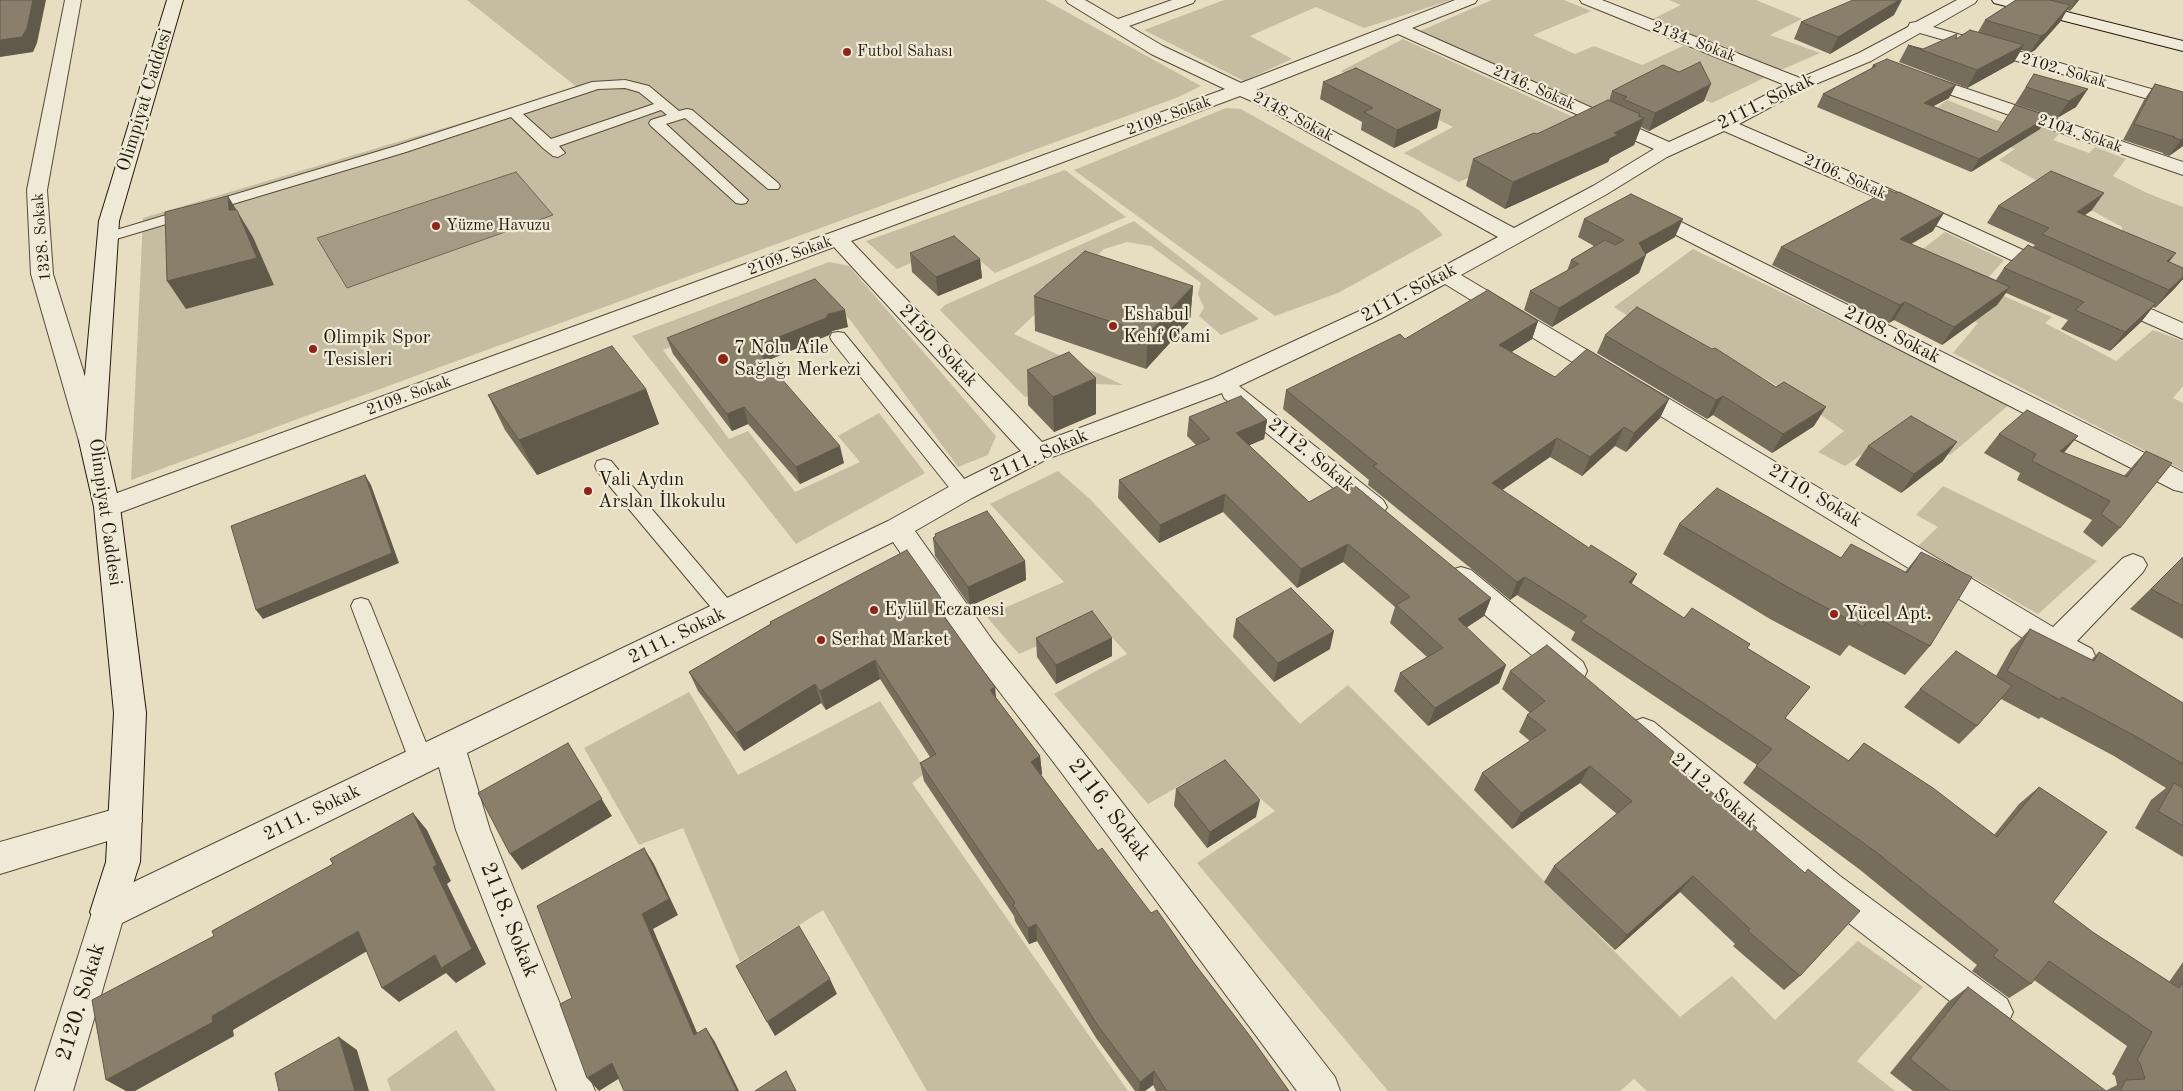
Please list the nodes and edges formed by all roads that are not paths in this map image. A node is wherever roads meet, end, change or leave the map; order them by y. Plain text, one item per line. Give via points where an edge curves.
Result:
1 (73, 0) edge
2 (176, 0) edge
3 (1074, 0) edge
4 (1187, 0) edge
5 (1470, 0) edge
6 (1588, 0) edge
7 (1969, 0) edge
8 (2000, 0) edge
9 (1117, 24) junction
10 (1916, 27) junction
11 (1398, 28) junction
12 (2183, 46) edge
13 (1901, 71) edge
14 (1800, 84) junction
15 (1240, 90) junction
16 (2183, 104) edge
17 (664, 105) junction
18 (513, 112) junction
19 (676, 116) junction
20 (1724, 124) junction
21 (548, 145) junction
22 (1670, 149) junction
23 (560, 155) dead end
24 (2183, 169) edge
25 (773, 186) dead end
26 (1600, 190) junction
27 (741, 200) dead end
28 (1512, 236) junction
29 (108, 237) junction
30 (838, 239) junction
31 (1446, 274) junction
32 (2066, 278) edge
33 (2093, 291) edge
34 (2183, 332) edge
35 (838, 337) dead end
36 (1223, 384) junction
37 (92, 441) junction
38 (1038, 453) junction
39 (604, 466) dead end
40 (2183, 483) edge
41 (963, 491) junction
42 (108, 507) junction
43 (1399, 527) edge
44 (898, 528) junction
45 (1437, 558) edge
46 (2133, 564) dead end
47 (361, 606) dead end
48 (727, 612) junction
49 (2056, 643) junction
50 (2104, 672) edge
51 (1595, 691) edge
52 (1625, 716) edge
53 (435, 753) junction
54 (125, 821) junction
55 (0, 858) edge
56 (108, 912) junction
57 (2019, 1031) edge
58 (54, 1091) edge
59 (576, 1091) edge
60 (1321, 1091) edge

1 - 37 street, 1328. Sokak via 37,190 42,274
2 - 29 street, Olimpiyat Caddesi via 109,221
3 - 9 street, 2148. Sokak
4 - 9 street
5 - 11 street, 2109. Sokak
6 - 14 street, 2134. Sokak
7 - 10 street, 2111. Sokak
8 - 12 street
9 - 15 street, 2148. Sokak via 1158,50
10 - 14 street, 2111. Sokak via 1874,60
10 - 16 street, 2102. Sokak
11 - 15 street, 2109. Sokak
11 - 22 street, 2146. Sokak
13 - 24 street, 2104. Sokak
14 - 20 street, 2111. Sokak
15 - 28 street, 2148. Sokak
15 - 30 street, 2109. Sokak
17 - 18 lane via 644,88 616,84 597,85
17 - 19 lane
17 - 21 lane
18 - 21 lane
18 - 29 lane
19 - 25 lane via 687,113
19 - 27 lane via 656,123
20 - 22 street, 2111. Sokak
20 - 32 street, 2106. Sokak
21 - 23 lane
22 - 26 street, 2111. Sokak
26 - 28 street, 2111. Sokak
26 - 40 street, 2108. Sokak
28 - 31 street, 2111. Sokak
29 - 37 street, Olimpiyat Caddesi
30 - 38 street, 2150. Sokak
30 - 42 street, 2109. Sokak
31 - 36 street, 2111. Sokak via 1374,313
31 - 49 street, 2110. Sokak
33 - 34 street
35 - 41 lane
36 - 38 street, 2111. Sokak
36 - 43 street, 2112. Sokak
37 - 42 street, Olimpiyat Caddesi
38 - 41 street, 2111. Sokak
39 - 48 lane
41 - 44 street, 2111. Sokak
42 - 54 street, Olimpiyat Caddesi via 130,713
44 - 48 street, 2111. Sokak
44 - 60 street, 2116. Sokak via 983,649
45 - 51 street
46 - 49 street
47 - 53 lane
48 - 53 street, 2111. Sokak
49 - 50 street, 2110. Sokak
52 - 57 street, 2112. Sokak via 1828,887
53 - 56 street, 2111. Sokak
53 - 59 street, 2118. Sokak via 473,830
54 - 55 street
54 - 56 street, Olimpiyat Caddesi via 123,862
56 - 58 street, 2120. Sokak

